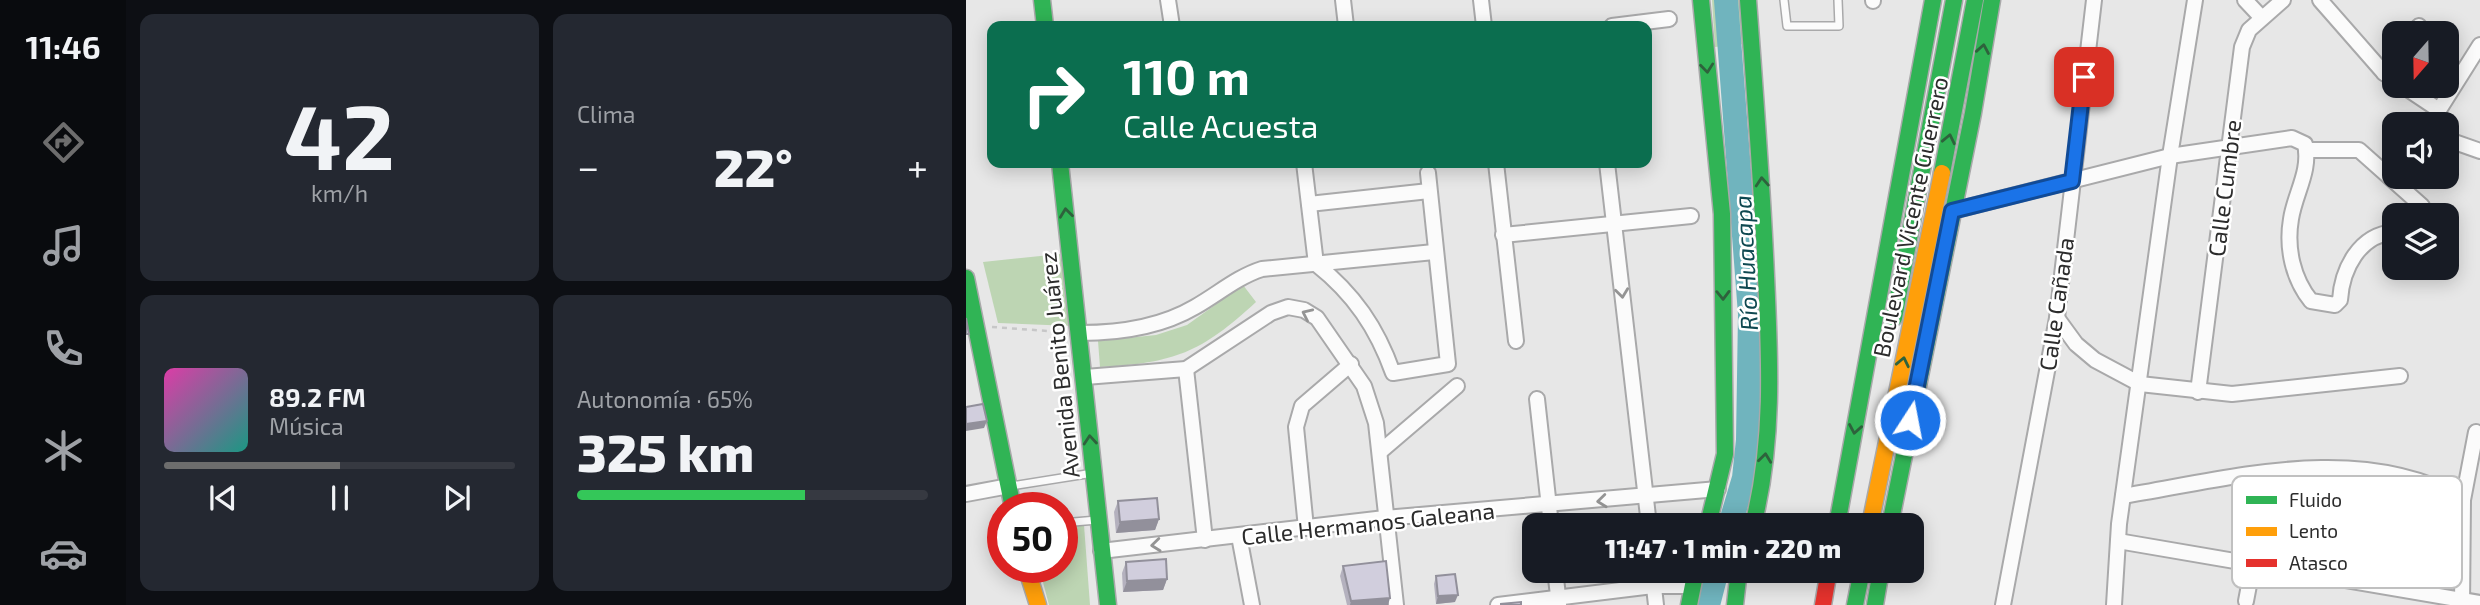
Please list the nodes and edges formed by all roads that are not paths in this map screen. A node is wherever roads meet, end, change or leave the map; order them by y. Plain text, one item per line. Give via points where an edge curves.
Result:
1 (1042, 0) edge
2 (1168, 0) edge
3 (1343, 0) edge
4 (1481, 0) edge
5 (1701, 0) edge
6 (1748, 0) edge
7 (1784, 0) edge
8 (1838, 0) edge
9 (1933, 0) edge
10 (1954, 0) edge
11 (1975, 0) edge
12 (1992, 0) edge
13 (2094, 0) edge
14 (2196, 0) edge
15 (2245, 0) edge
16 (2283, 0) edge
17 (2320, 0) edge
18 (2261, 17) junction
19 (1669, 19) dead end
20 (1044, 21) edge
21 (1171, 21) edge
22 (1345, 21) edge
23 (1483, 21) edge
24 (1652, 21) edge
25 (2480, 45) edge
26 (1966, 58) junction
27 (2382, 69) edge
28 (2416, 98) edge
29 (2432, 112) edge
30 (2440, 112) edge
31 (1973, 113) junction
32 (2459, 144) edge
33 (2229, 147) junction
34 (2306, 150) junction
35 (2480, 151) edge
36 (2170, 156) junction
37 (1061, 168) edge
38 (1305, 168) edge
39 (1496, 168) edge
40 (1608, 168) edge
41 (1428, 173) dead end
42 (2072, 181) junction
43 (1429, 191) junction
44 (2419, 203) edge
45 (1309, 204) junction
46 (1952, 211) junction
47 (1691, 216) dead end
48 (1614, 225) junction
49 (1503, 234) junction
50 (2382, 234) edge
51 (1434, 252) junction
52 (1316, 264) junction
53 (966, 278) edge
54 (2057, 318) junction
55 (971, 322) edge
56 (1892, 331) dead end
57 (1080, 333) junction
58 (1516, 341) dead end
59 (1351, 364) junction
60 (1186, 369) junction
61 (2400, 376) dead end
62 (1085, 377) junction
63 (2140, 384) junction
64 (1457, 386) dead end
65 (2198, 392) junction
66 (1537, 399) dead end
67 (1876, 412) dead end
68 (2476, 432) dead end
69 (1381, 451) junction
70 (1094, 473) junction
71 (2249, 476) edge
72 (2399, 476) edge
73 (2232, 479) edge
74 (1009, 486) junction
75 (1718, 489) junction
76 (1010, 492) edge
77 (966, 494) edge
78 (2123, 495) junction
79 (1647, 496) junction
80 (2463, 500) joint
81 (1549, 506) junction
82 (1550, 513) edge
83 (1648, 513) edge
84 (1711, 513) edge
85 (1755, 513) edge
86 (1839, 513) edge
87 (1858, 513) edge
88 (1872, 513) edge
89 (1892, 513) edge
90 (1385, 518) junction
91 (1098, 520) junction
92 (1078, 522) edge
93 (1306, 528) junction
94 (1239, 536) junction
95 (1205, 540) junction
96 (2118, 541) junction
97 (1101, 551) junction
98 (2232, 560) edge
99 (1031, 583) edge
100 (1556, 583) edge
101 (1653, 583) edge
102 (1668, 583) edge
103 (1693, 583) edge
104 (1738, 583) edge
105 (1827, 583) edge
106 (1848, 583) edge
107 (1855, 583) edge
108 (1879, 583) edge
109 (1653, 586) junction
110 (2248, 588) edge
111 (2385, 588) edge
112 (1558, 601) edge
113 (2246, 601) dead end
114 (2462, 602) edge
115 (2480, 603) edge
116 (1846, 604) edge
117 (1038, 605) edge
118 (1108, 605) edge
119 (1252, 605) edge
120 (1396, 605) edge
121 (1498, 605) edge
122 (1656, 605) edge
123 (1689, 605) edge
124 (1735, 605) edge
125 (1823, 605) edge
126 (1875, 605) edge
127 (2003, 605) edge
128 (2114, 605) edge

1 - 20 main road
2 - 21 street
3 - 22 street
4 - 23 street
5 -> 75 main road via 1722,214 1725,454
85 -> 6 main road via 1766,452 1769,376 1763,183
7 - 8 lane via 1787,26 1839,26
9 -> 86 main road, Boulevard Vicente Guerrero
10 - 56 main road, Boulevard Vicente Guerrero
11 - 26 main road, Boulevard Vicente Guerrero
31 -> 12 main road, Boulevard Vicente Guerrero
13 - 42 street, Calle Cañada
14 - 36 street
15 - 18 street
16 - 18 street, Calle Cumbre
17 - 27 street
18 - 33 street, Calle Cumbre via 2242,47
19 - 24 street
25 - 30 street
26 - 31 main road
88 -> 26 main road, Boulevard Vicente Guerrero
28 - 29 street
31 - 46 main road, Boulevard Vicente Guerrero
32 - 35 street
33 - 34 street via 2292,138
33 - 36 street
33 - 65 street, Calle Cumbre
34 - 44 street via 2359,150
34 - 50 street via 2308,159 2291,220 2293,271 2311,302 2335,305 2353,254
36 - 42 street
36 - 63 street
57 -> 37 main road, Avenida Benito Juárez
38 - 45 street
39 - 49 street
40 - 48 street
41 - 43 street
42 - 46 street
42 - 54 street, Calle Cañada
43 - 45 street
43 - 51 street
45 - 52 street
46 - 89 main road, Boulevard Vicente Guerrero
47 - 48 street
48 - 49 street
48 -> 79 street
49 - 58 street
51 - 52 street
51 - 52 street via 1448,364 1393,373 1381,340 1360,307 1342,284
52 - 57 street via 1245,275 1159,324
53 - 55 main road
54 - 63 street via 2095,360
54 - 127 street, Calle Cañada
55 - 74 main road
57 - 62 main road, Avenida Benito Juárez
59 -> 60 street via 1317,318 1288,307 1250,325
59 - 69 street via 1364,386
59 - 93 street via 1302,406 1297,416
60 - 62 street
60 - 95 street
61 - 65 street via 2232,394
70 -> 62 main road, Avenida Benito Juárez
63 - 65 street
63 - 78 street
64 - 69 street
66 - 81 street
67 - 87 main road
68 - 80 street
69 - 90 street
70 - 74 lane
70 - 91 main road, Avenida Benito Juárez
71 - 72 street via 2342,467
73 - 78 street
74 - 76 main road
74 - 77 street
75 - 79 street, Calle Hermanos Galeana
75 - 84 main road
78 - 96 street
79 -> 81 street, Calle Hermanos Galeana
79 - 83 street
80 - 114 street
81 - 82 street
81 - 90 street, Calle Hermanos Galeana
90 - 93 street, Calle Hermanos Galeana
90 - 120 street
91 - 92 lane
91 - 97 main road, Avenida Benito Juárez
93 - 94 street, Calle Hermanos Galeana
94 - 95 street, Calle Hermanos Galeana
94 - 119 street
95 -> 97 street, Calle Hermanos Galeana
96 - 98 street
96 - 128 street
97 - 118 main road, Avenida Benito Juárez
99 - 117 main road
100 - 112 street
101 - 109 street
102 - 109 street
103 - 123 main road
104 - 124 main road
105 - 125 main road
106 - 116 main road
107 - 116 main road
108 - 126 main road
109 - 112 street
109 - 122 street
110 - 113 street
111 - 114 street
112 - 121 street
114 - 115 street

